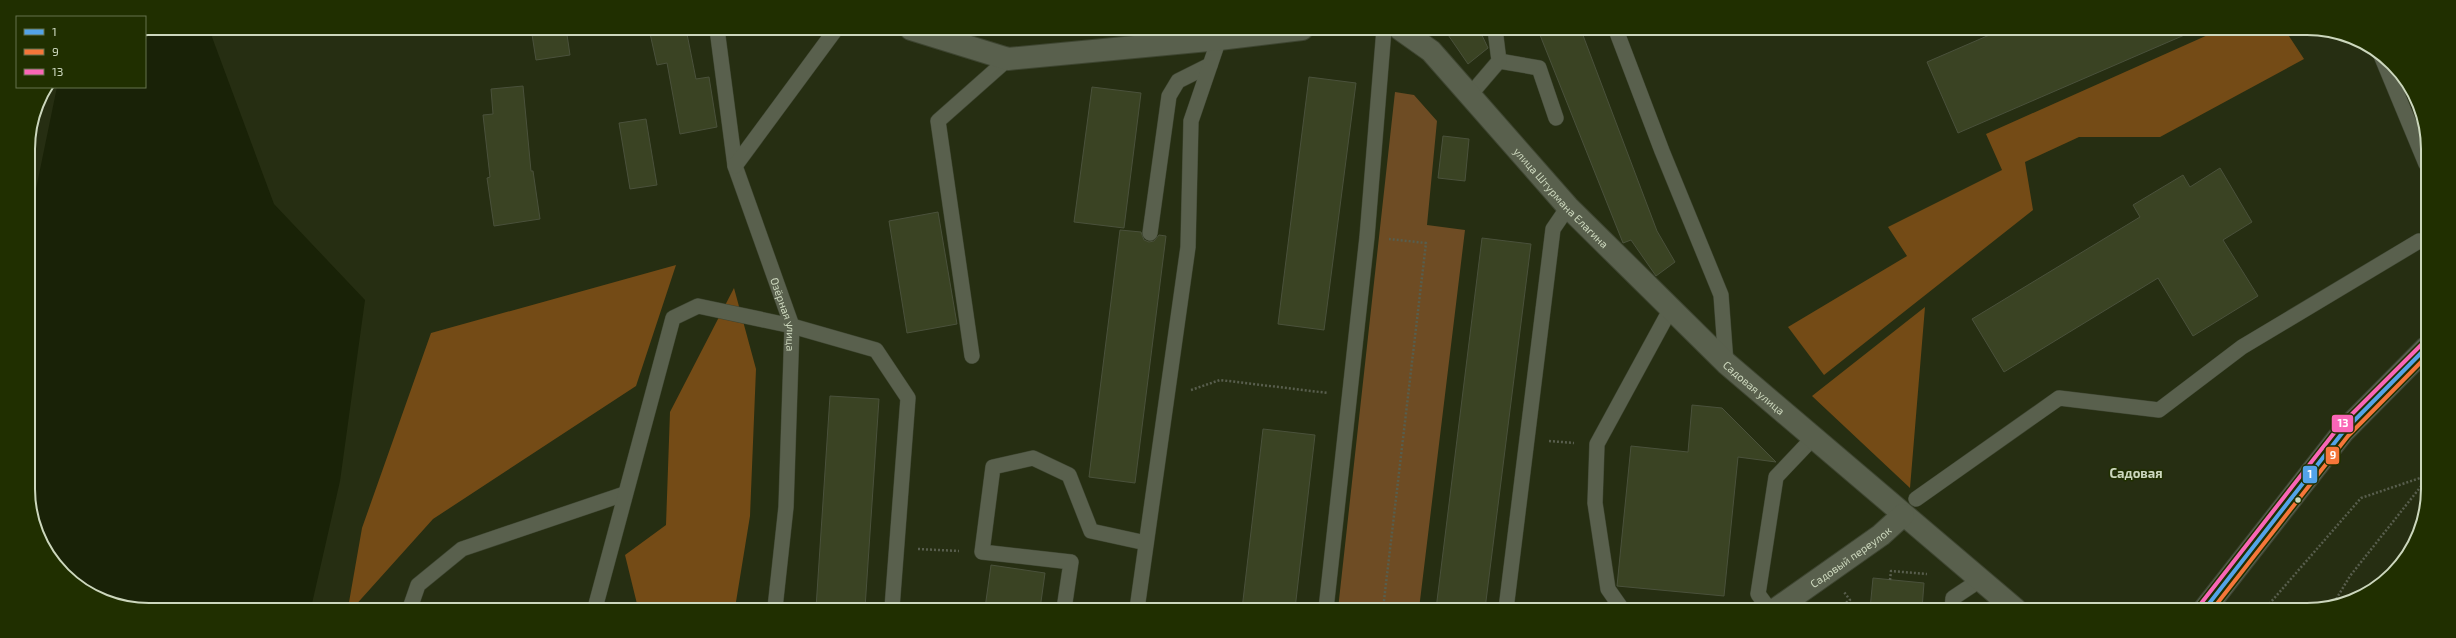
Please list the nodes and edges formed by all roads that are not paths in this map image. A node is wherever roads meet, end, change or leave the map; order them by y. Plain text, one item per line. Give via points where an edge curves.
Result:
1 (718, 35) edge
2 (832, 35) edge
3 (930, 35) edge
4 (1257, 35) edge
5 (1384, 35) edge
6 (1408, 35) edge
7 (1496, 35) edge
8 (1618, 35) edge
9 (1219, 40) junction
10 (1008, 59) junction
11 (1499, 61) junction
12 (1210, 65) junction
13 (2385, 65) edge
14 (1470, 95) junction
15 (1556, 118) dead end
16 (2421, 152) edge
17 (735, 166) junction
18 (1568, 207) junction
19 (1150, 233) dead end
20 (2419, 241) dead end
21 (1670, 310) junction
22 (792, 326) junction
23 (2421, 353) edge
24 (972, 356) dead end
25 (1726, 363) junction
26 (1813, 438) junction
27 (624, 494) junction
28 (1909, 507) junction
29 (1146, 544) junction
30 (1980, 580) junction
31 (412, 603) edge
32 (596, 603) edge
33 (776, 603) edge
34 (892, 603) edge
35 (1065, 603) edge
36 (1138, 603) edge
37 (1327, 603) edge
38 (1507, 603) edge
39 (1618, 603) edge
40 (1765, 603) edge
41 (1785, 603) edge
42 (1953, 603) edge
43 (2007, 603) edge
44 (2209, 603) edge

1 - 17 lane, Озёрная улица
2 - 17 lane
3 - 10 street
4 - 9 street
5 - 37 lane via 1368,237 1348,396
6 - 14 street, улица Штурмана Елагина via 1431,51
7 - 11 lane
8 - 25 lane, Садовая улица via 1721,294
9 - 10 street
9 - 12 lane
10 - 24 lane via 938,122
11 - 14 lane
11 - 15 lane via 1539,68
12 - 19 lane via 1178,81 1169,96
12 - 29 lane via 1191,121 1188,246
13 - 16 lane
14 - 18 street, улица Штурмана Елагина
17 - 22 lane, Озёрная улица
18 - 21 street, улица Штурмана Елагина
18 - 38 lane via 1553,229
20 - 28 lane via 2242,347 2159,410 2059,398
21 - 25 street, улица Штурмана Елагина
21 - 39 lane via 1597,444 1596,503 1608,589
22 - 27 lane via 698,306 673,318
22 - 33 lane, Озёрная улица via 786,507
22 - 34 lane via 876,350 908,398
23 - 44 main road via 2343,432
25 - 26 street, Садовая улица
26 - 28 street, Садовая улица
26 - 40 lane via 1776,478 1758,594
27 - 31 lane via 462,549 418,585
27 - 32 lane
28 - 30 street, Садовая улица
28 - 41 street, Садовый переулок via 1881,535
29 - 35 lane via 1091,531 1069,475 1033,458 993,467 982,552 1071,562
29 - 36 lane
30 - 42 lane via 1954,598
30 - 43 street, Садовая улица

